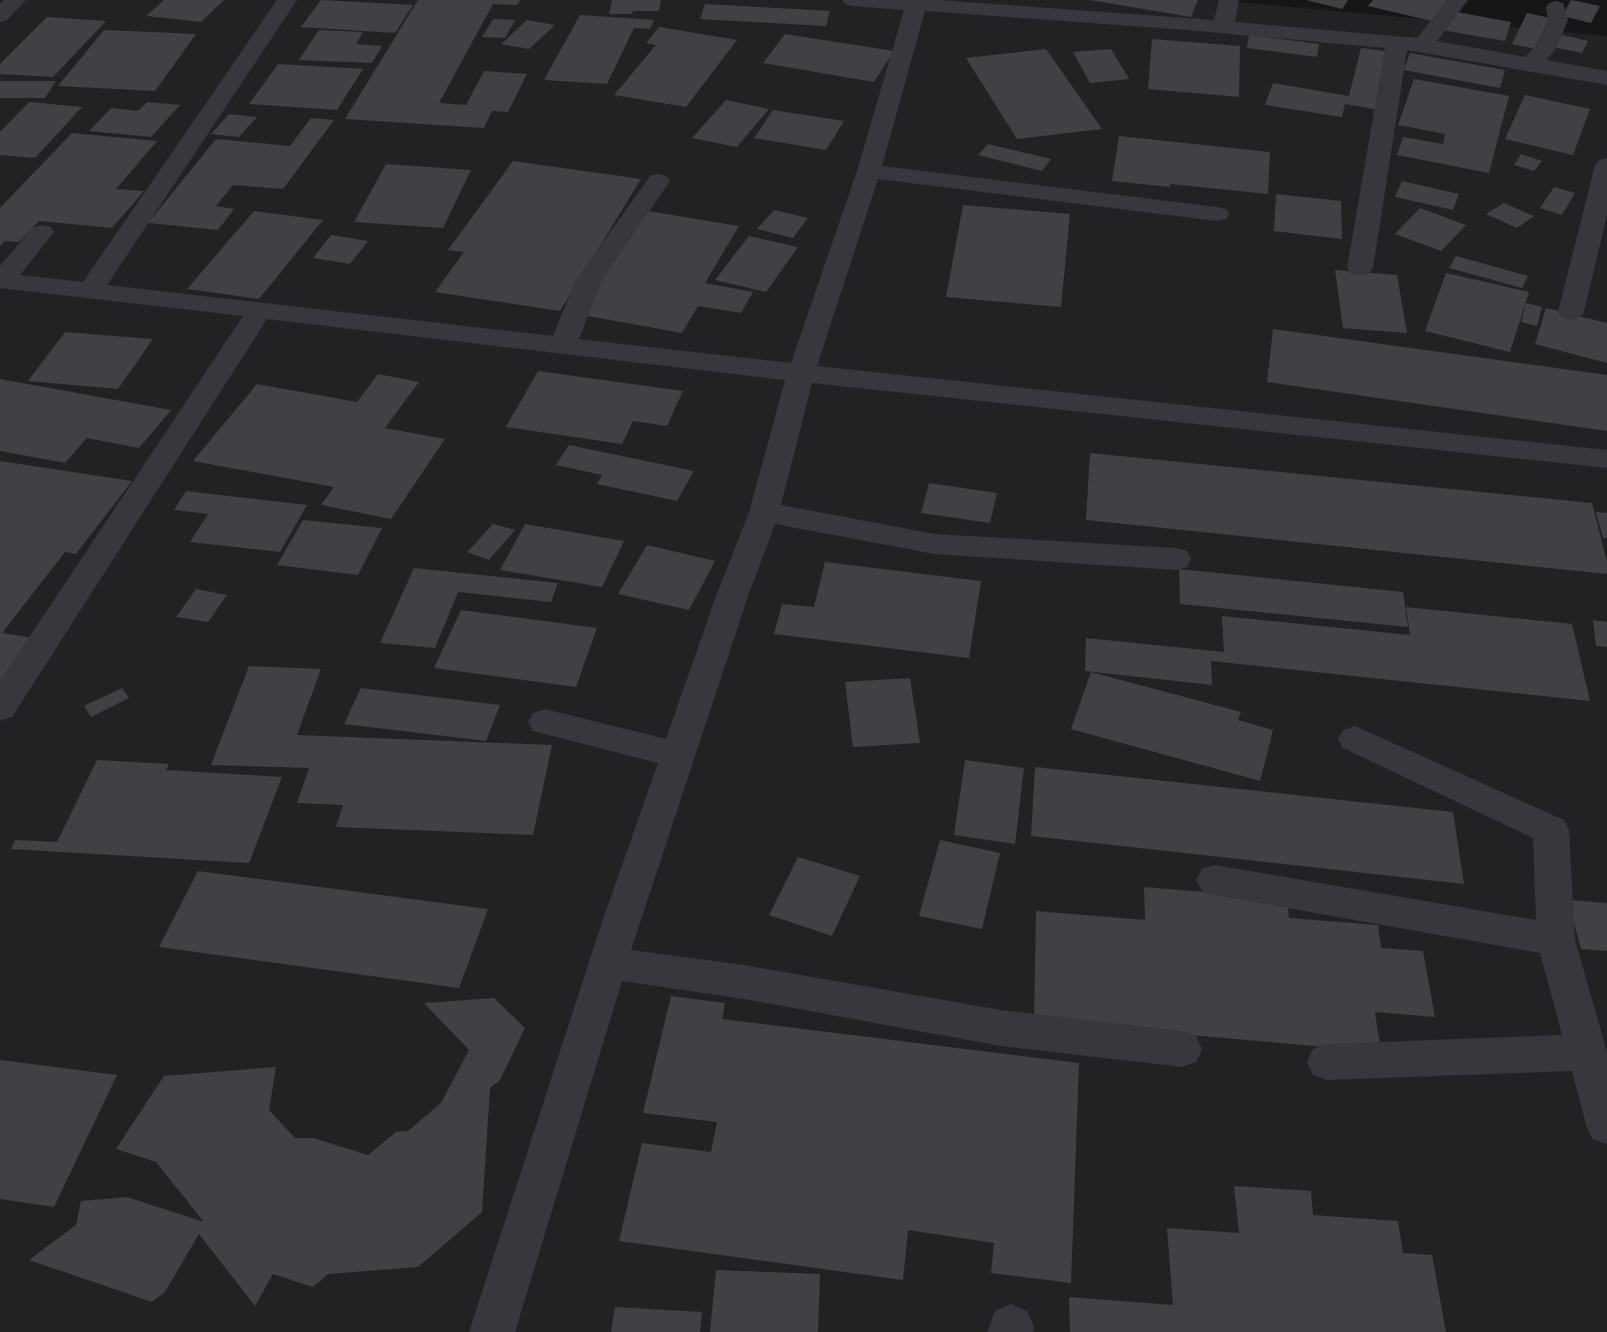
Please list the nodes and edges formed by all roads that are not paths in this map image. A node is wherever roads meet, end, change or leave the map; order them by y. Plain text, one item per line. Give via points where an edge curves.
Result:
1 (16, 0) edge
2 (287, 0) edge
3 (852, 0) edge
4 (1229, 0) edge
5 (1458, 0) edge
6 (916, 6) junction
7 (1556, 7) dead end
8 (0, 16) edge
9 (1223, 27) junction
10 (1397, 43) junction
11 (1423, 45) junction
12 (1530, 64) junction
13 (1607, 78) edge
14 (1607, 165) edge
15 (869, 171) junction
16 (657, 181) dead end
17 (1217, 214) dead end
18 (42, 232) dead end
19 (1360, 268) dead end
20 (1, 280) edge
21 (90, 290) junction
22 (260, 310) junction
23 (1571, 312) dead end
24 (563, 345) junction
25 (801, 373) junction
26 (1607, 459) edge
27 (764, 512) junction
28 (1176, 559) dead end
29 (0, 708) edge
30 (545, 722) dead end
31 (1355, 739) dead end
32 (678, 755) junction
33 (1215, 880) dead end
34 (1556, 940) junction
35 (608, 963) junction
36 (1182, 1049) dead end
37 (1587, 1052) junction
38 (1327, 1062) dead end
39 (1607, 1125) edge
40 (492, 1332) edge

1 - 8 street
2 - 21 street
3 - 6 street
4 - 9 street
5 - 11 street
6 - 9 street
6 - 15 street
7 - 12 street via 1558,20 1545,49
9 - 10 street
10 - 11 street
10 - 19 street
11 - 12 street
12 - 13 street
14 - 23 street
15 - 17 street
15 - 25 street
16 - 24 street via 589,280
18 - 20 street
20 - 21 street
21 - 22 street
22 - 24 street
22 - 29 street
24 - 25 street
25 - 26 street
25 - 27 street
27 - 28 street via 935,544
27 - 32 street
30 - 32 street
31 - 34 street via 1551,830
32 - 35 street
33 - 34 street
34 - 37 street
35 - 36 street via 744,982 1001,1028
35 - 40 street
37 - 38 street
37 - 39 street

